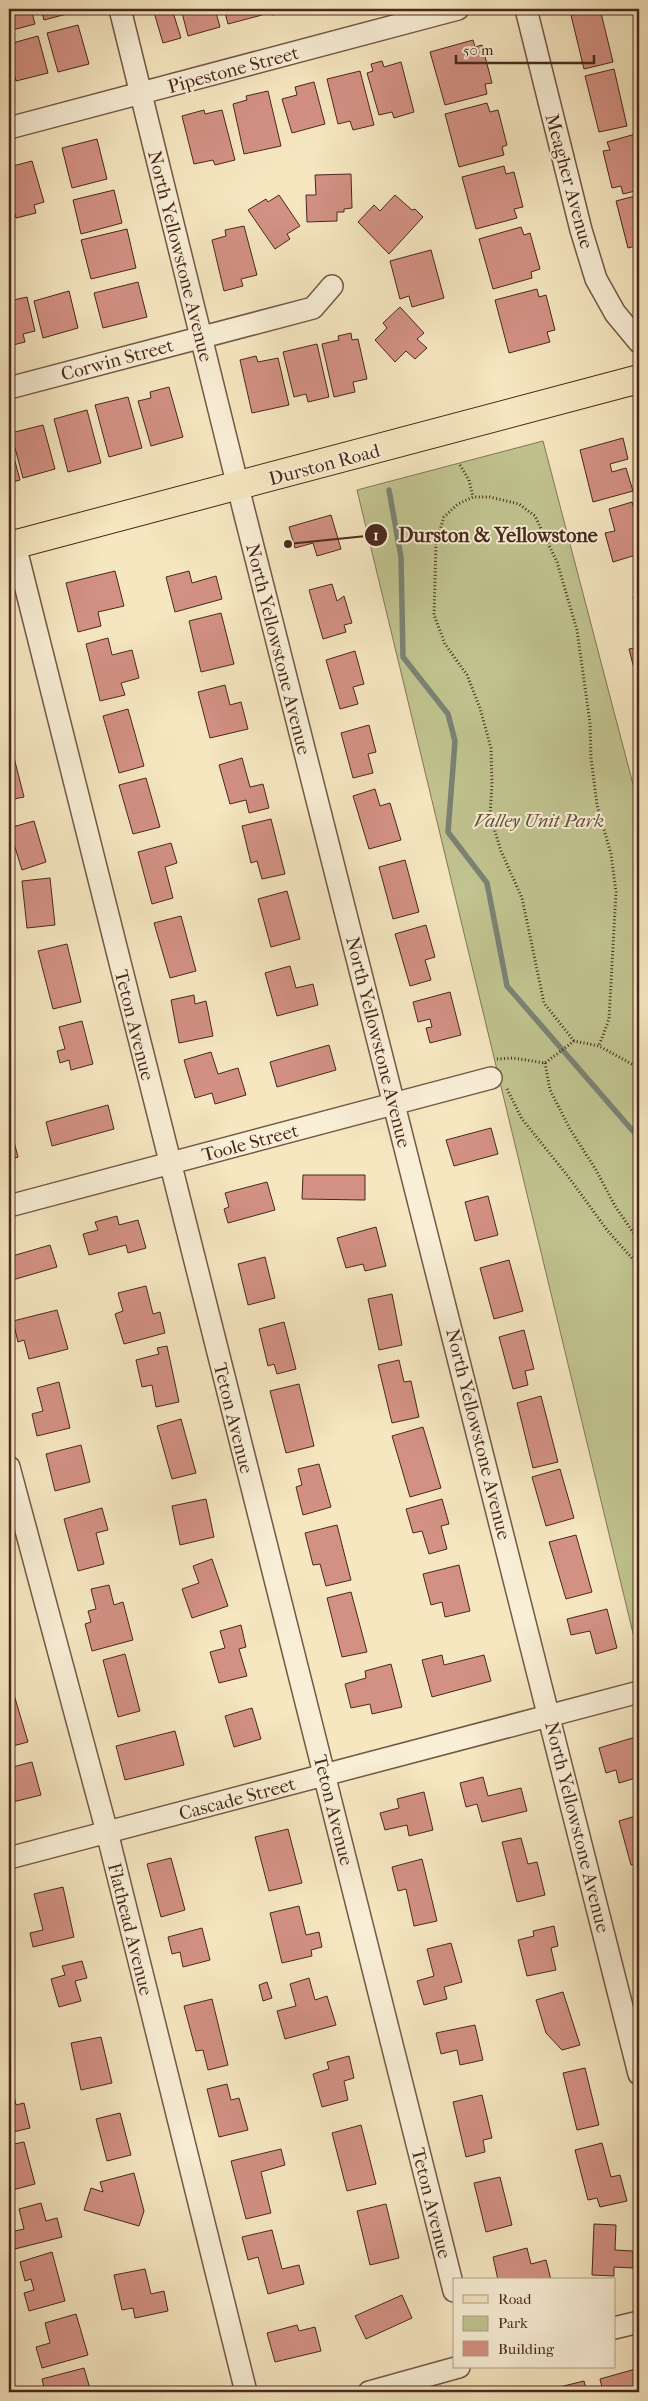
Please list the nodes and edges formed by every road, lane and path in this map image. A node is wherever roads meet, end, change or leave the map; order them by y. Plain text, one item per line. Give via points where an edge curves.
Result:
1 (120, 9) edge
2 (458, 9) edge
3 (526, 9) edge
4 (141, 93) junction
5 (9, 128) edge
6 (332, 286) dead end
7 (201, 337) junction
8 (639, 342) edge
9 (639, 379) edge
10 (9, 388) edge
11 (460, 465) dead end
12 (238, 487) junction
13 (473, 497) junction
14 (12, 546) edge
15 (574, 1041) junction
16 (599, 1046) junction
17 (557, 1055) dead end
18 (545, 1063) dead end
19 (639, 1068) edge
20 (499, 1083) joint
21 (395, 1103) junction
22 (170, 1164) junction
23 (9, 1206) edge
24 (639, 1241) edge
25 (639, 1266) edge
26 (9, 1467) edge
27 (639, 1692) edge
28 (550, 1715) junction
29 (326, 1775) junction
30 (106, 1832) junction
31 (9, 1858) edge
32 (639, 2074) edge
33 (453, 2287) edge
34 (639, 2322) edge
35 (616, 2328) edge
36 (455, 2368) edge
37 (246, 2392) edge
38 (369, 2392) edge

1 - 4 street, North Yellowstone Avenue
2 - 4 street, Pipestone Street
3 - 8 street, Meagher Avenue via 596,279 615,313
4 - 5 street, Pipestone Street
4 - 7 street, North Yellowstone Avenue
6 - 7 street, Corwin Street via 313,308
7 - 10 street, Corwin Street
7 - 12 street, North Yellowstone Avenue
9 - 12 main road, Durston Road
11 - 13 path via 469,480
12 - 14 main road, Durston Road
12 - 21 street, North Yellowstone Avenue
13 - 15 path via 458,504 444,517 436,543 434,615 445,644 467,675 480,708 490,748 490,815 522,898 544,1003
13 - 16 path via 490,497 519,504 535,516 557,562 577,630 597,805 611,854 616,892 609,1019
14 - 22 street, Teton Avenue
15 - 16 path
15 - 17 path
16 - 19 path
18 - 24 path via 550,1090 570,1130
20 - 21 street, Toole Street
20 - 25 path via 522,1119 606,1230
21 - 22 street, Toole Street
21 - 28 street, North Yellowstone Avenue
22 - 23 street, Toole Street
22 - 29 street, Teton Avenue
26 - 30 street, Flathead Avenue
27 - 28 street, Cascade Street
28 - 29 street, Cascade Street
28 - 32 street, North Yellowstone Avenue
29 - 30 street, Cascade Street
29 - 33 street, Teton Avenue
30 - 31 street, Cascade Street
30 - 37 street, Flathead Avenue
34 - 35 street
36 - 38 street

